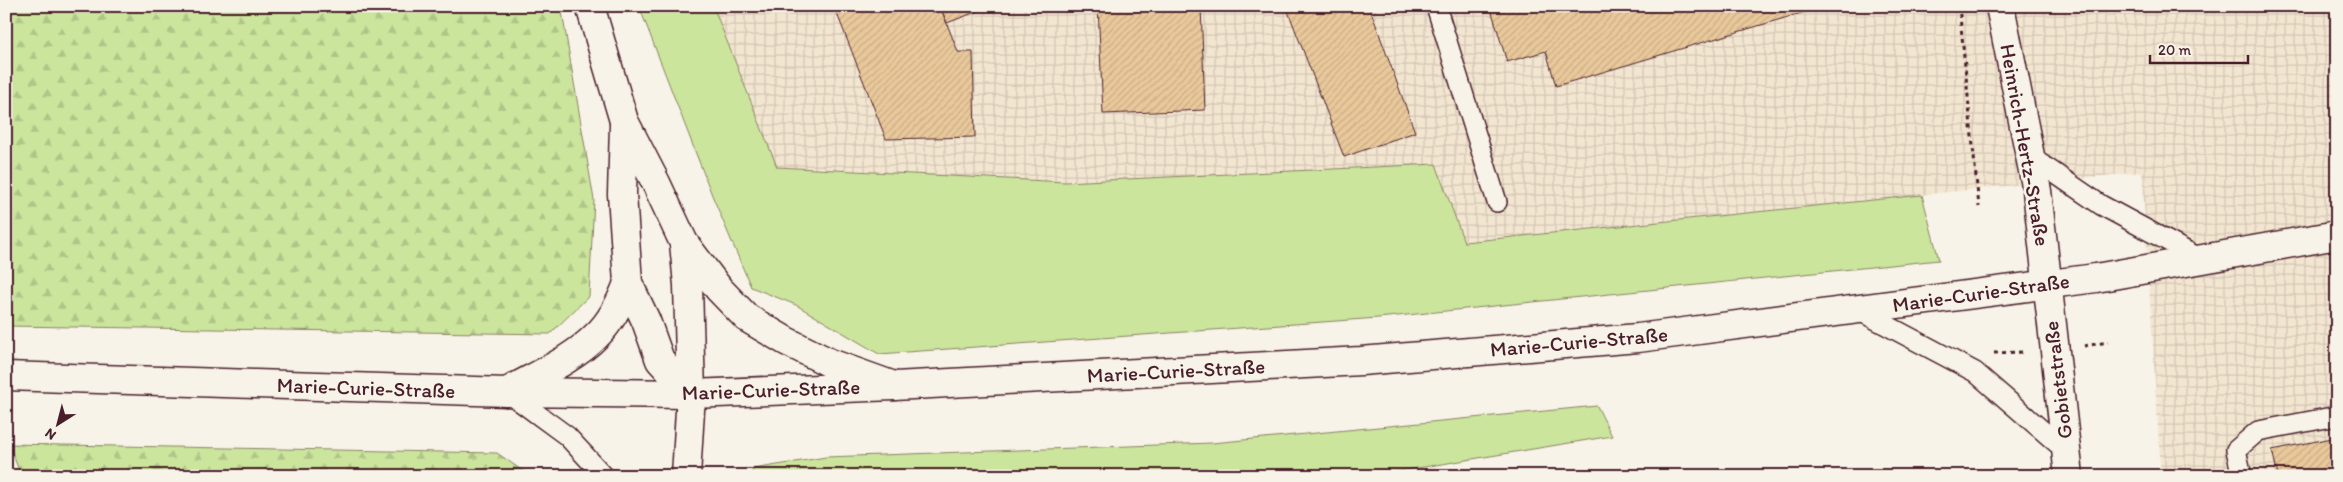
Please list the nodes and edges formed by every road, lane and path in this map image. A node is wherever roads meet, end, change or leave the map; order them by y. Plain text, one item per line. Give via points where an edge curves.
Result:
1 (590, 6) edge
2 (1436, 6) edge
3 (1960, 6) edge
4 (2000, 6) edge
5 (624, 120) junction
6 (2030, 157) junction
7 (1497, 202) dead end
8 (1980, 207) dead end
9 (2337, 235) edge
10 (684, 243) junction
11 (2201, 259) junction
12 (628, 283) junction
13 (2047, 284) junction
14 (1858, 310) junction
15 (6, 376) edge
16 (894, 386) junction
17 (507, 392) junction
18 (692, 394) junction
19 (2337, 416) edge
20 (2068, 463) edge
21 (604, 476) edge
22 (686, 476) edge
23 (2242, 476) edge

1 - 5 main road
2 - 7 lane
3 - 8 path
4 - 6 main road, Heinrich-Hertz-Straße
5 - 10 main road
5 - 12 main road via 622,194
6 - 11 lane via 2101,205
6 - 13 main road, Heinrich-Hertz-Straße
9 - 11 main road, Marie-Curie-Straße
10 - 16 main road via 719,289 747,318 830,363
10 - 18 main road
11 - 13 main road, Marie-Curie-Straße
12 - 17 main road via 620,304 597,336
12 - 18 main road via 660,360
13 - 14 main road, Marie-Curie-Straße
13 - 20 main road, Gobietstraße
14 - 16 main road, Marie-Curie-Straße via 1638,338 1371,360
14 - 20 lane via 1975,372
15 - 17 main road, Marie-Curie-Straße
16 - 18 main road, Marie-Curie-Straße
17 - 18 main road, Marie-Curie-Straße
17 - 21 lane via 567,436
18 - 22 main road
19 - 23 lane via 2258,431 2236,450

